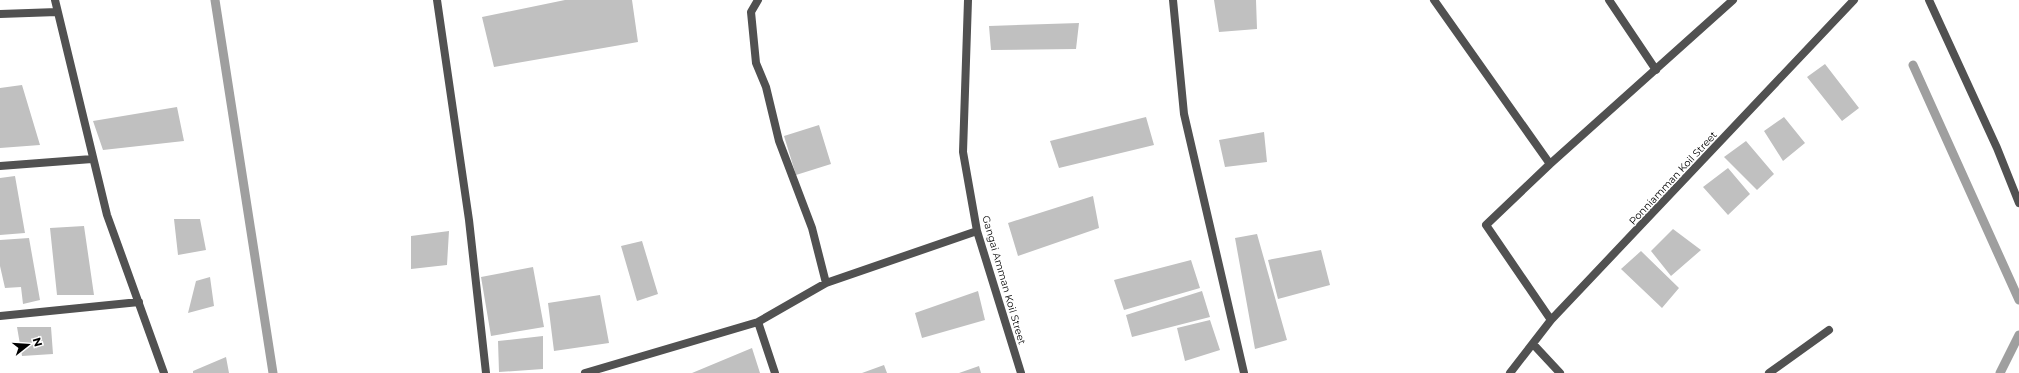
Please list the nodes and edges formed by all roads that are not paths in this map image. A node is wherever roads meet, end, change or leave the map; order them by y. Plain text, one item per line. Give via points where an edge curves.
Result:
1 (55, 0) edge
2 (437, 0) edge
3 (758, 0) edge
4 (968, 0) edge
5 (1173, 0) edge
6 (1434, 0) edge
7 (1609, 0) edge
8 (1733, 0) edge
9 (1854, 0) edge
10 (1928, 0) edge
11 (57, 12) junction
12 (0, 14) edge
13 (1656, 70) junction
14 (92, 159) junction
15 (1550, 164) junction
16 (0, 166) edge
17 (2019, 203) edge
18 (977, 231) junction
19 (826, 282) junction
20 (139, 302) junction
21 (0, 316) edge
22 (1551, 320) junction
23 (758, 322) junction
24 (1829, 330) dead end
25 (1533, 344) junction
26 (164, 373) edge
27 (486, 373) edge
28 (585, 373) edge
29 (775, 373) edge
30 (1021, 373) edge
31 (1244, 373) edge
32 (1510, 373) edge
33 (1560, 373) edge
34 (1769, 373) edge

1 - 11 street
2 - 27 street via 469,220
3 - 19 street via 751,12 756,63 766,87 779,141 812,228
4 - 18 street, Gangai Amman Koil Street via 963,152
5 - 31 street via 1184,114
6 - 15 street
7 - 13 street
8 - 13 street
9 - 22 street, Ponniamman Koil Street
10 - 17 street via 1997,148
11 - 12 street
11 - 14 street
13 - 15 street
14 - 16 street
14 - 20 street via 107,216
15 - 22 street via 1486,225
18 - 19 street
18 - 30 street, Gangai Amman Koil Street
19 - 23 street
20 - 21 street
20 - 26 street
22 - 25 street, Ponniamman Koil Street
23 - 28 street
23 - 29 street
24 - 34 street
25 - 32 street, Ponniamman Koil Street
25 - 33 street

